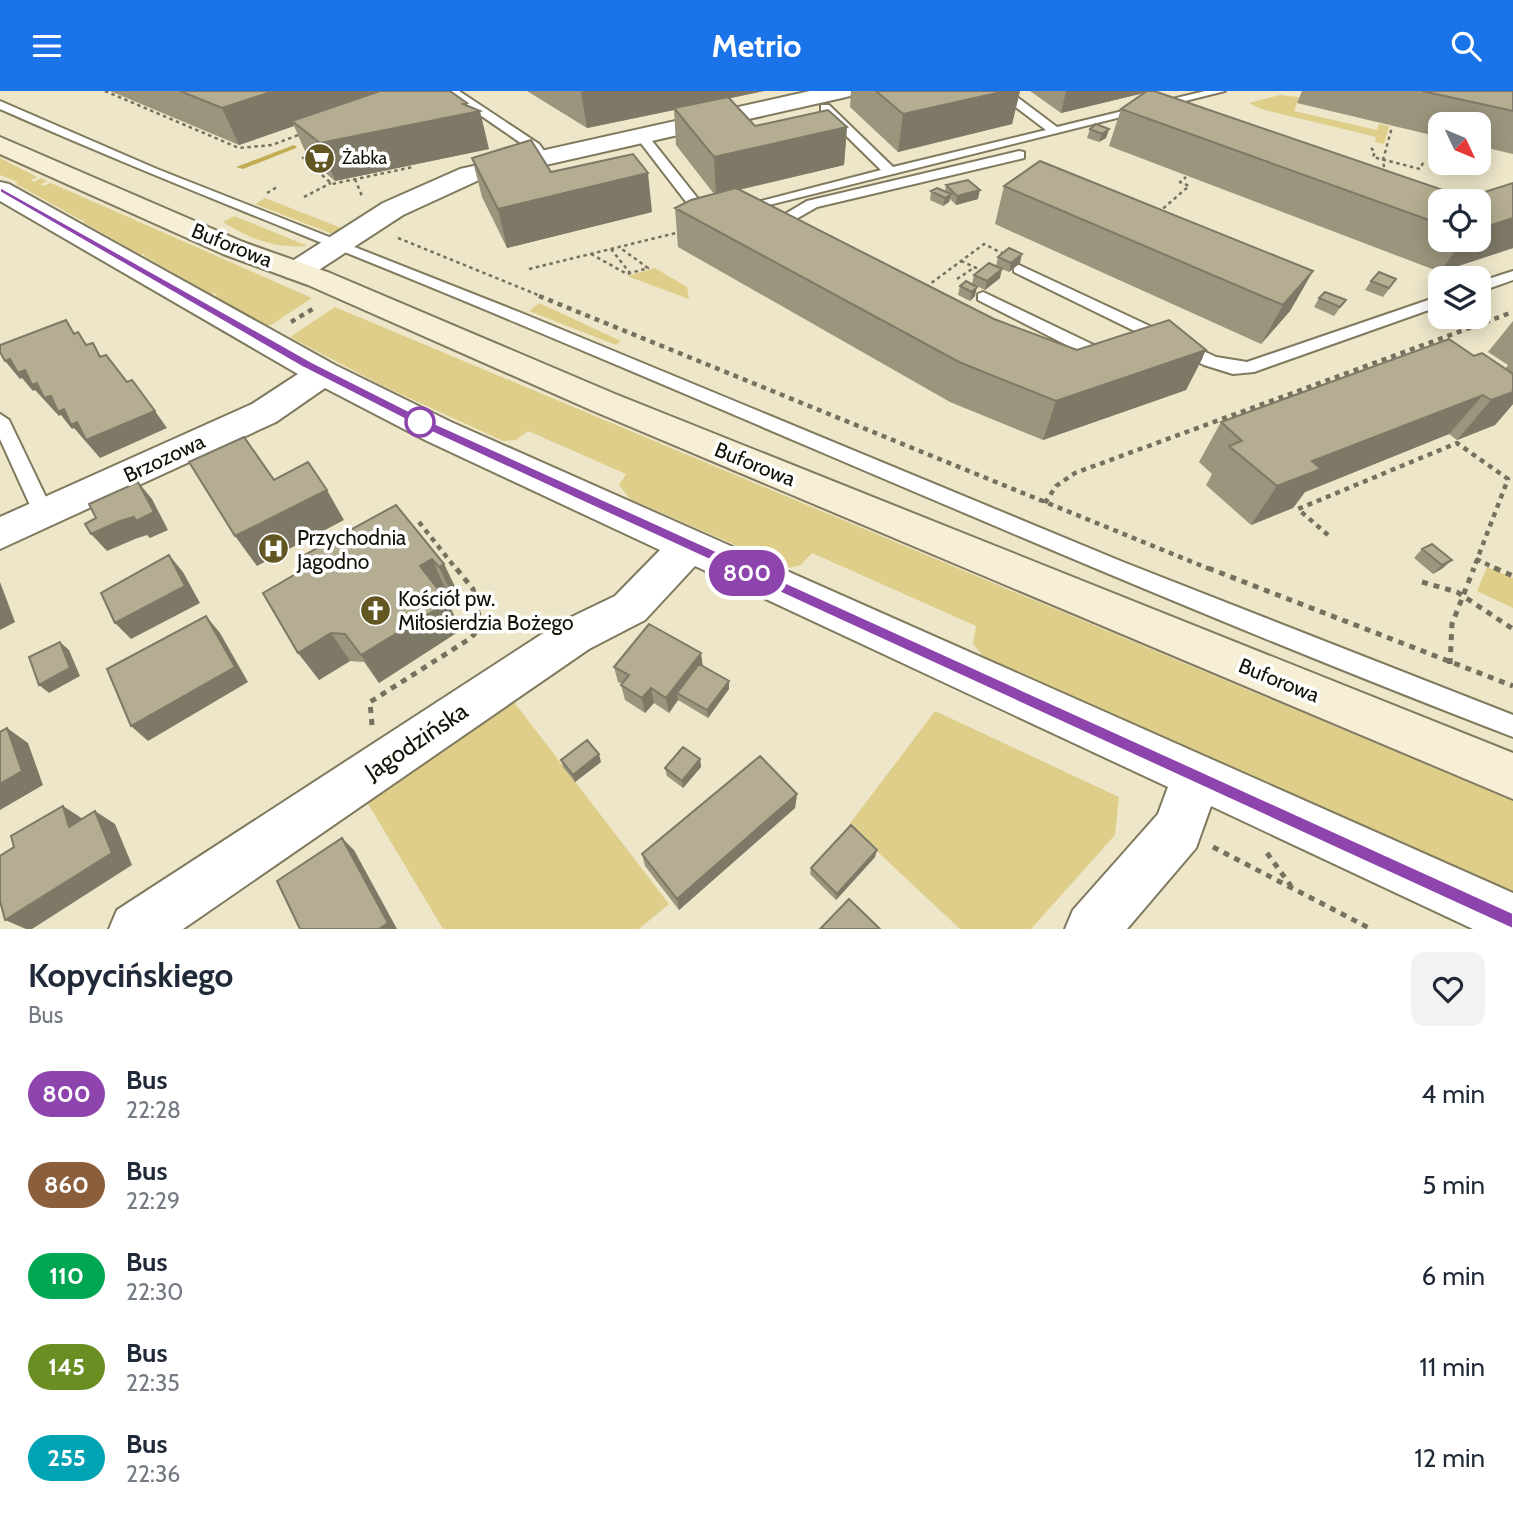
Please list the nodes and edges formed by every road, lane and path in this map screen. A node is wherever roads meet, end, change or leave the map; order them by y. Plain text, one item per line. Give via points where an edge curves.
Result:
1 (105, 91) edge
2 (451, 91) edge
3 (1219, 91) edge
4 (1004, 93) edge
5 (834, 100) edge
6 (0, 105) edge
7 (295, 127) edge
8 (1392, 127) dead end
9 (1055, 131) junction
10 (641, 135) junction
11 (0, 145) edge
12 (1371, 148) dead end
13 (313, 154) edge
14 (1019, 155) dead end
15 (542, 156) junction
16 (1383, 160) junction
17 (1424, 161) dead end
18 (418, 166) dead end
19 (890, 171) junction
20 (1378, 174) edge
21 (1186, 177) dead end
22 (331, 183) junction
23 (0, 190) edge
24 (304, 197) dead end
25 (1151, 219) edge
26 (683, 231) edge
27 (388, 234) dead end
28 (981, 239) dead end
29 (814, 241) edge
30 (984, 244) junction
31 (335, 245) junction
32 (619, 247) junction
33 (611, 249) junction
34 (590, 254) junction
35 (1006, 254) edge
36 (961, 261) junction
37 (947, 264) dead end
38 (953, 267) junction
39 (975, 267) junction
40 (529, 269) dead end
41 (1019, 269) edge
42 (298, 271) junction
43 (984, 271) edge
44 (630, 273) junction
45 (1513, 275) edge
46 (957, 279) dead end
47 (1491, 283) edge
48 (928, 286) junction
49 (939, 292) edge
50 (916, 294) edge
51 (983, 297) dead end
52 (1428, 304) edge
53 (1513, 312) edge
54 (1148, 331) junction
55 (1126, 339) edge
56 (1068, 360) edge
57 (323, 373) junction
58 (0, 420) edge
59 (1044, 503) junction
60 (44, 514) junction
61 (419, 522) dead end
62 (0, 534) edge
63 (1328, 535) dead end
64 (689, 546) junction
65 (1476, 559) junction
66 (1513, 576) edge
67 (1422, 582) dead end
68 (1461, 595) junction
69 (1513, 629) edge
70 (1450, 664) junction
71 (1513, 686) edge
72 (1513, 726) edge
73 (387, 761) junction
74 (1196, 776) junction
75 (1513, 776) edge
76 (1178, 829) junction
77 (1513, 919) edge
78 (136, 929) edge
79 (1093, 929) edge
80 (1371, 929) edge

1 - 7 path via 239,148 272,145 303,134
2 - 15 lane
3 - 9 lane
4 - 9 lane
5 - 10 street
5 - 19 lane
6 - 31 lane
8 - 16 path
9 - 19 lane
10 - 15 street
10 - 19 lane via 702,218
11 - 42 main road, Buforowa via 233,248
12 - 16 path via 1373,157
13 - 22 path via 303,158
14 - 29 lane via 811,204 797,211 788,225
15 - 31 street via 428,187
16 - 17 path via 1420,169
16 - 20 path via 1385,177
18 - 22 path
21 - 25 path via 1180,183 1189,186
22 - 24 path
23 - 57 street
26 - 32 path
27 - 59 path
28 - 30 path
30 - 35 path
30 - 36 path
31 - 42 street
31 - 72 lane via 794,431 1116,569
32 - 33 path
32 - 44 path via 648,268
33 - 34 path
33 - 44 path
34 - 40 path
34 - 44 path
36 - 38 path
36 - 39 path
37 - 38 path
38 - 48 path
39 - 43 path
39 - 46 path
41 - 54 lane
42 - 75 main road, Buforowa via 603,402
45 - 47 lane
48 - 49 path
48 - 50 path
51 - 56 lane via 1100,350
52 - 54 lane via 1248,368 1210,361
53 - 59 path via 1075,473 1056,486
54 - 55 lane
57 - 60 street, Brzozowa via 264,413
57 - 64 street
58 - 60 lane
59 - 70 path
60 - 62 street, Brzozowa
61 - 73 path via 473,589 481,626 471,638 370,702 375,742
63 - 65 path via 1298,509 1457,443 1508,479
64 - 73 street, Jagodzińska via 630,608 574,636
64 - 74 street
65 - 66 path
65 - 68 path
67 - 68 path
68 - 69 path
68 - 70 path via 1452,624
70 - 71 path
73 - 78 street, Jagodzińska
74 - 76 street
74 - 77 street
76 - 79 street
76 - 80 path

